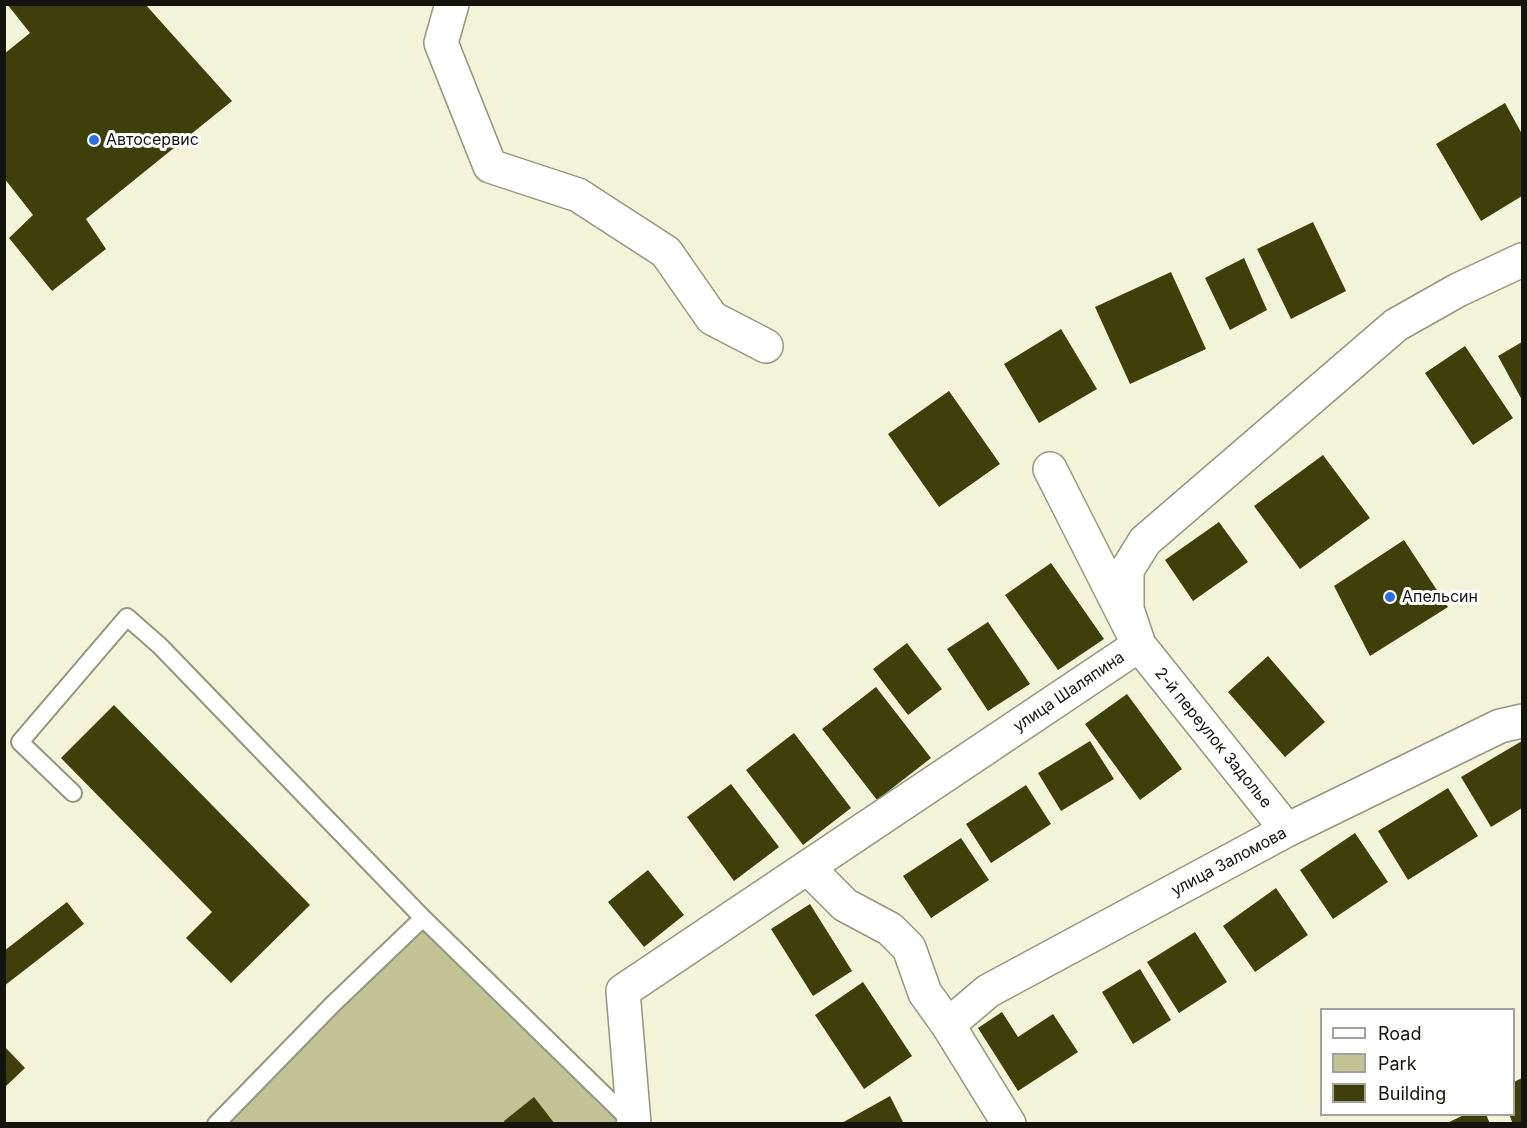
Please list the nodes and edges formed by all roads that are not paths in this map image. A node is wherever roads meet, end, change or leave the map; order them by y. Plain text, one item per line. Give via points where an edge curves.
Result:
1 (452, 4) edge
2 (1522, 260) edge
3 (766, 346) dead end
4 (1050, 470) dead end
5 (1139, 645) junction
6 (1522, 720) edge
7 (74, 793) dead end
8 (1287, 830) junction
9 (808, 868) junction
10 (423, 918) junction
11 (948, 1025) junction
12 (633, 1123) edge
13 (216, 1124) edge
14 (1009, 1124) edge

1 - 3 street via 441,43 490,166 578,195 666,252 712,318
2 - 5 street, улица Шаляпина via 1396,325 1145,541 1127,570 1127,609
4 - 5 street
5 - 8 street, 2-й переулок Задолье
5 - 9 street, улица Шаляпина
6 - 8 street, улица Заломова via 1500,726
7 - 10 lane via 20,741 127,617 160,646
8 - 11 street, улица Заломова via 988,991
9 - 11 street via 845,906 890,929 909,948 925,993
9 - 12 street, улица Шаляпина via 623,991
10 - 12 lane
10 - 13 lane
11 - 14 street

